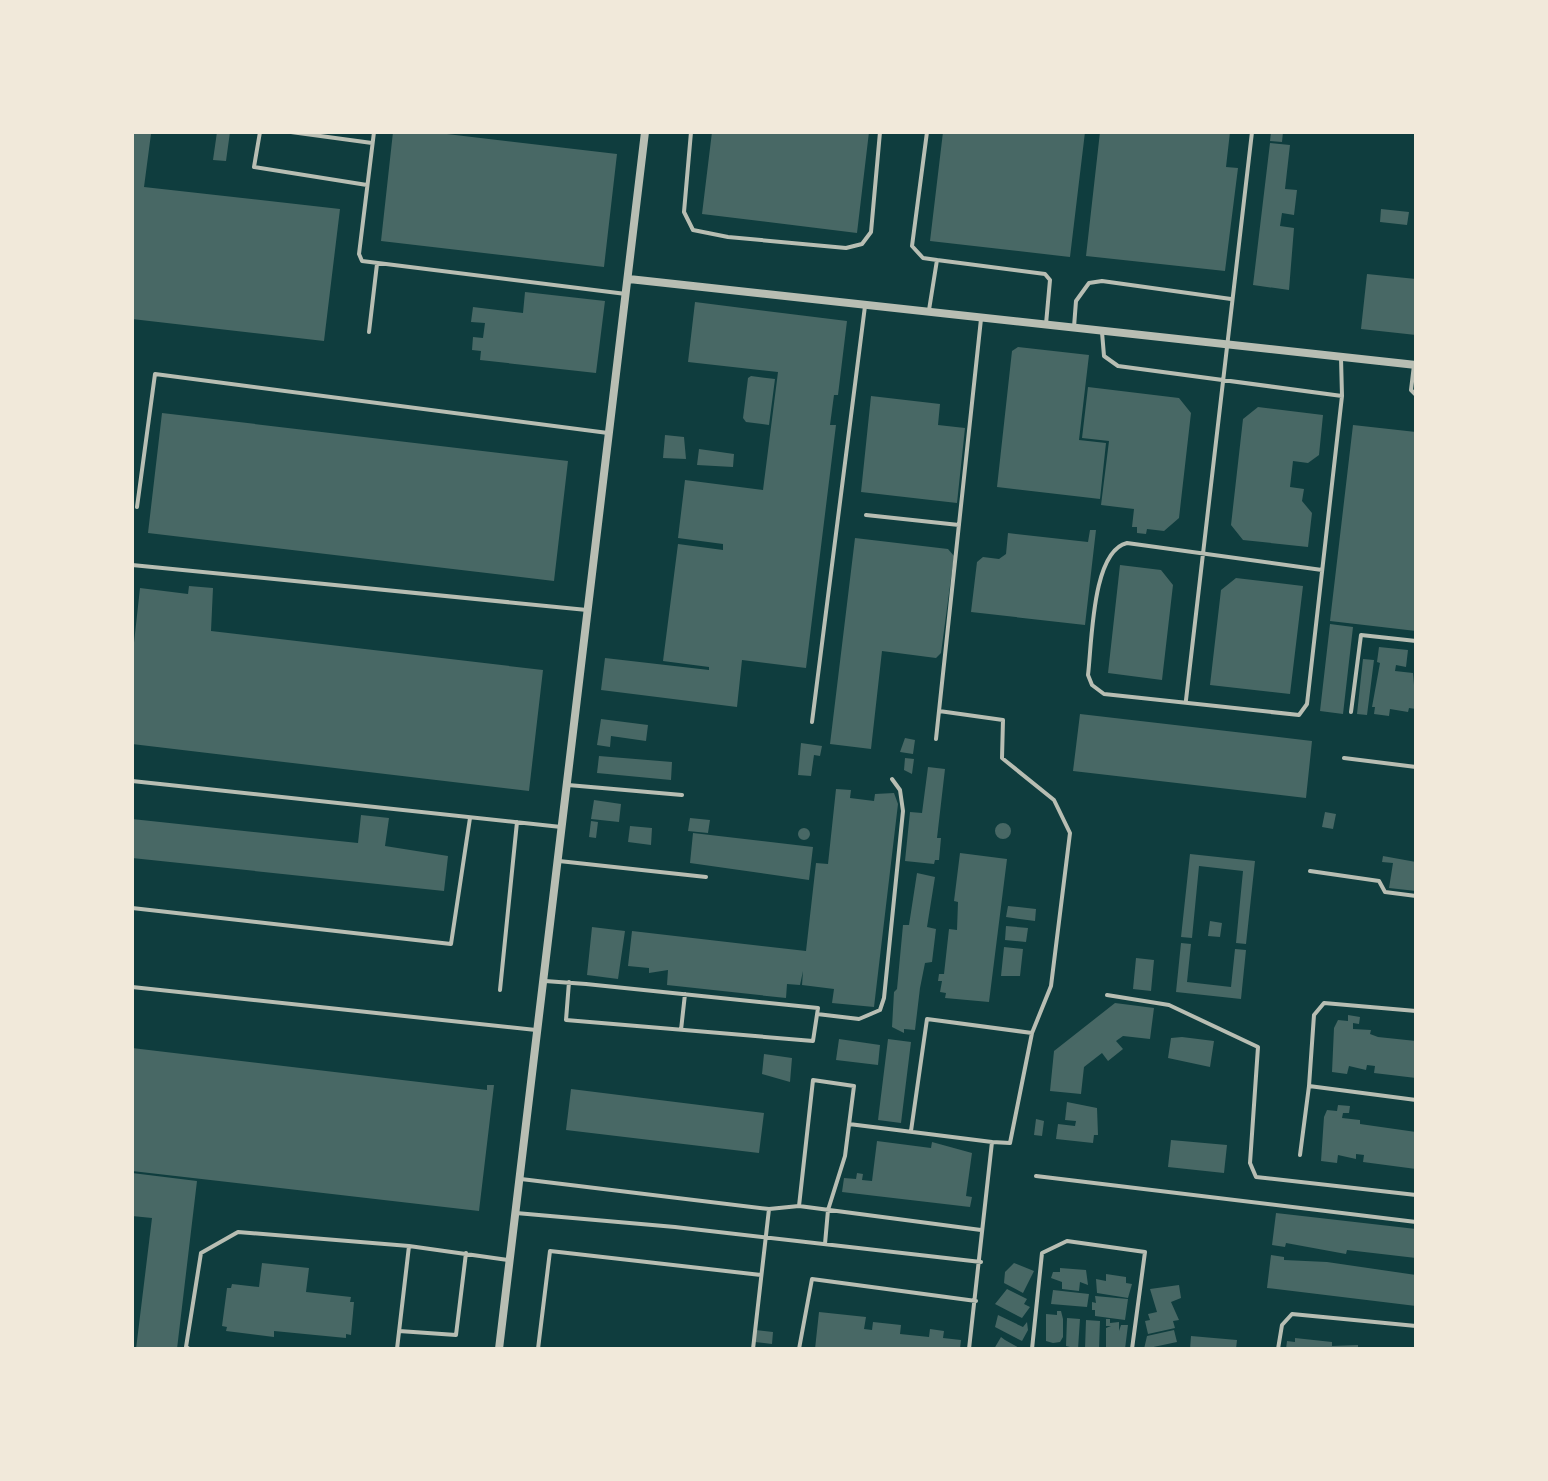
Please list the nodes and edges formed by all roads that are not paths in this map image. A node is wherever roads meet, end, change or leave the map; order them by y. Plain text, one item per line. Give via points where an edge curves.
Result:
1 (260, 132) edge
2 (291, 132) edge
3 (374, 132) edge
4 (645, 132) edge
5 (691, 132) edge
6 (880, 132) edge
7 (927, 132) edge
8 (1252, 132) edge
9 (373, 143) junction
10 (367, 185) junction
11 (937, 260) junction
12 (377, 264) junction
13 (629, 279) junction
14 (627, 294) junction
15 (1231, 299) junction
16 (865, 306) junction
17 (929, 313) junction
18 (981, 319) junction
19 (1045, 326) junction
20 (1073, 329) junction
21 (369, 332) dead end
22 (1102, 332) junction
23 (1225, 345) junction
24 (1341, 358) junction
25 (1415, 365) edge
26 (1224, 380) junction
27 (1416, 395) edge
28 (1342, 396) junction
29 (610, 433) junction
30 (137, 507) dead end
31 (866, 515) dead end
32 (959, 525) junction
33 (1202, 554) junction
34 (132, 565) edge
35 (1322, 570) junction
36 (589, 610) junction
37 (1416, 641) edge
38 (1186, 700) junction
39 (939, 711) junction
40 (1351, 712) dead end
41 (812, 722) dead end
42 (936, 739) dead end
43 (1344, 758) dead end
44 (1416, 767) edge
45 (892, 779) dead end
46 (132, 781) edge
47 (568, 785) junction
48 (682, 795) dead end
49 (470, 818) junction
50 (517, 822) junction
51 (563, 827) junction
52 (559, 861) junction
53 (1310, 871) dead end
54 (706, 877) dead end
55 (1416, 896) edge
56 (132, 908) edge
57 (545, 981) junction
58 (569, 982) junction
59 (132, 987) edge
60 (500, 990) dead end
61 (685, 994) junction
62 (1107, 995) dead end
63 (1416, 1011) edge
64 (817, 1014) junction
65 (539, 1030) junction
66 (681, 1030) junction
67 (1032, 1033) junction
68 (1309, 1086) junction
69 (1416, 1100) edge
70 (849, 1124) junction
71 (911, 1131) junction
72 (992, 1142) junction
73 (1300, 1155) dead end
74 (1036, 1176) dead end
75 (521, 1179) junction
76 (1416, 1195) edge
77 (799, 1206) junction
78 (769, 1209) junction
79 (828, 1210) junction
80 (516, 1213) junction
81 (1416, 1222) edge
82 (981, 1230) junction
83 (766, 1238) junction
84 (825, 1244) junction
85 (409, 1246) junction
86 (466, 1253) junction
87 (511, 1260) junction
88 (981, 1262) junction
89 (761, 1275) junction
90 (976, 1301) junction
91 (1416, 1326) edge
92 (399, 1331) junction
93 (189, 1349) edge
94 (397, 1349) edge
95 (499, 1349) edge
96 (538, 1349) edge
97 (753, 1349) edge
98 (799, 1349) edge
99 (969, 1349) edge
100 (1032, 1349) edge
101 (1132, 1349) edge
102 (1278, 1349) edge

1 - 10 lane via 254,167
2 - 9 lane
3 - 9 lane
4 - 13 street
5 - 6 lane via 684,212 693,230 846,248 862,244 871,232
7 - 11 lane via 912,246 923,258
8 - 15 lane
9 - 10 lane
10 - 12 lane via 359,258
11 - 17 lane
11 - 19 lane via 1045,274 1050,280
12 - 14 lane
12 - 21 lane
13 - 14 street
13 - 16 street
14 - 29 street
15 - 20 lane via 1089,283 1076,301
15 - 23 lane
16 - 17 street
16 - 41 lane
17 - 18 street
18 - 19 street
18 - 32 lane
19 - 20 street
20 - 22 street
22 - 23 street
22 - 26 lane via 1104,356 1118,366
23 - 24 street
23 - 26 lane
24 - 25 street
24 - 28 lane
25 - 27 lane via 1411,390
26 - 28 lane
26 - 33 lane
28 - 35 lane
29 - 30 lane via 155,374
29 - 36 street
31 - 32 lane
32 - 39 lane
33 - 35 lane
33 - 38 lane
33 - 38 lane via 1127,543 1108,553 1088,675 1104,694
34 - 36 lane
35 - 38 lane via 1307,704 1299,715
36 - 47 street
37 - 40 lane via 1361,635
39 - 42 lane
39 - 67 lane via 1003,720 1002,758 1054,800 1070,833 1051,986
43 - 44 lane
45 - 64 lane via 903,811 884,998 880,1010 859,1019
46 - 49 lane
47 - 48 lane
47 - 51 street
49 - 50 lane
49 - 56 lane via 451,944
50 - 51 lane
50 - 60 lane
51 - 52 street
52 - 54 lane
52 - 57 street
53 - 55 lane via 1379,881 1385,892
57 - 58 lane
57 - 65 street
58 - 61 lane
58 - 66 lane via 566,1020
59 - 65 lane
61 - 64 lane via 818,1008
61 - 66 lane
62 - 76 lane via 1169,1005 1258,1047 1250,1163 1256,1177
63 - 68 lane via 1324,1003 1314,1015
64 - 66 lane via 813,1041
65 - 75 street
67 - 71 lane via 927,1019
67 - 72 lane via 1010,1143
68 - 69 lane
68 - 73 lane
70 - 71 lane
70 - 77 lane via 854,1086 813,1080
70 - 79 lane
71 - 72 lane
72 - 82 lane
74 - 81 lane
75 - 78 lane
75 - 80 street
77 - 78 lane
77 - 79 lane
78 - 83 lane
79 - 82 lane
79 - 84 lane
80 - 83 lane
80 - 87 street
82 - 88 lane
83 - 84 lane
83 - 89 lane
84 - 88 lane
85 - 86 lane
85 - 92 lane
85 - 93 lane via 238,1232 201,1253
86 - 87 lane
86 - 92 lane via 456,1335
87 - 95 street
88 - 90 lane
89 - 96 lane via 550,1251
89 - 97 lane
90 - 98 lane via 812,1279
90 - 99 lane
91 - 102 lane via 1292,1314 1282,1325
92 - 94 lane
100 - 101 lane via 1042,1253 1067,1241 1145,1252

